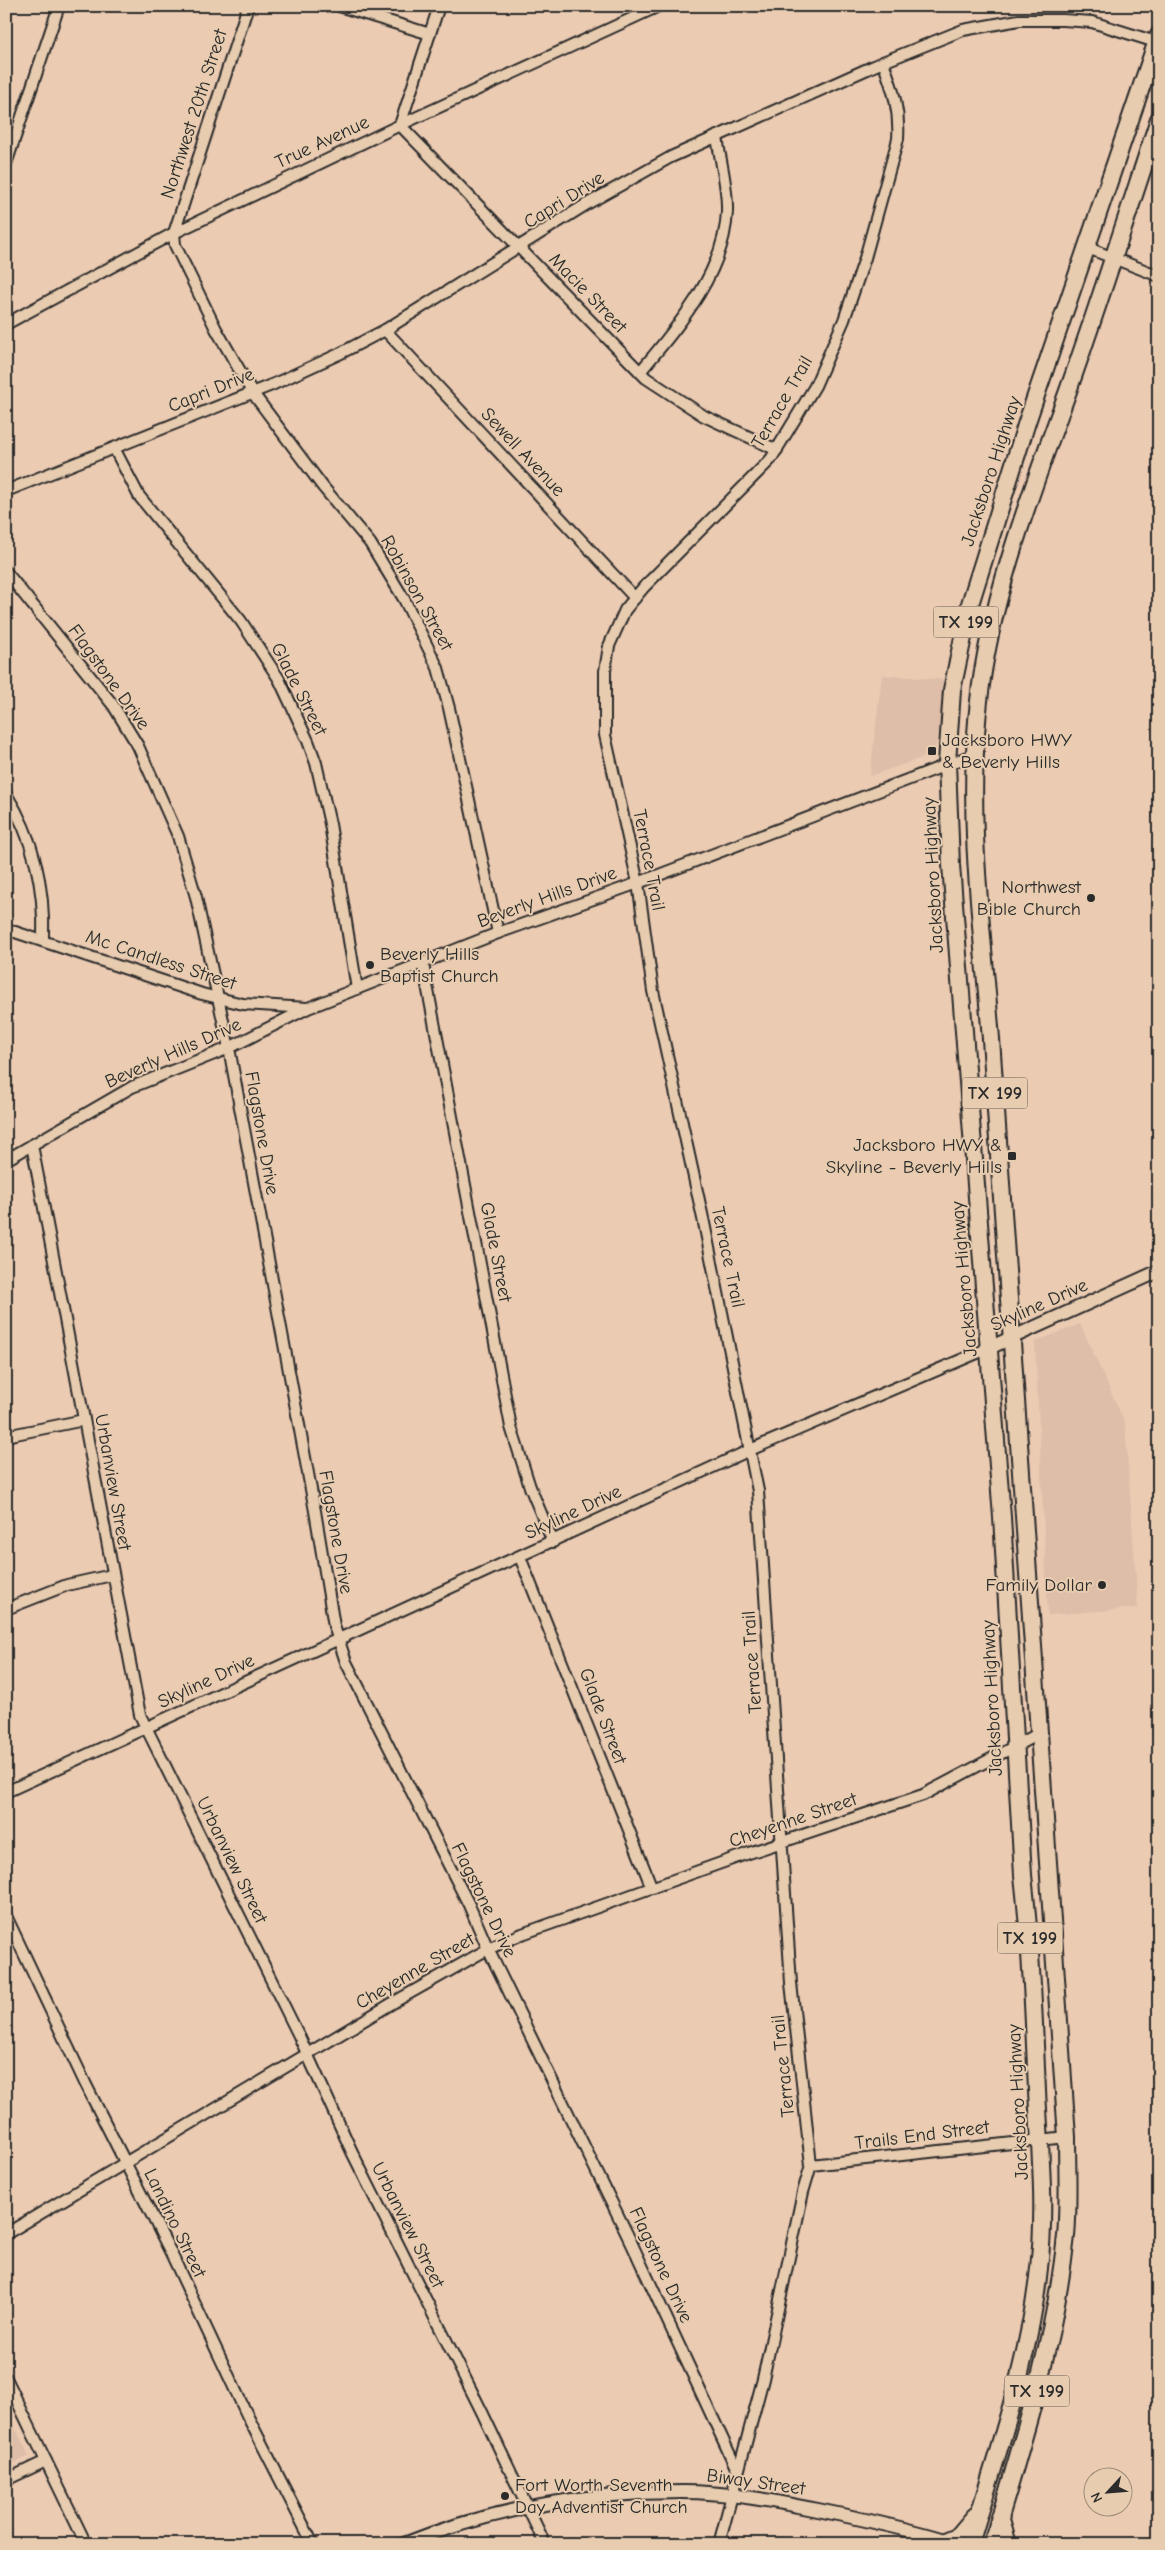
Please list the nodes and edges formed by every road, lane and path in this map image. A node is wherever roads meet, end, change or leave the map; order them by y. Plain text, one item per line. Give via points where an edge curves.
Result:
1 (59, 6) edge
2 (248, 6) edge
3 (339, 6) edge
4 (439, 6) edge
5 (659, 6) edge
6 (430, 34) junction
7 (1158, 40) edge
8 (883, 62) junction
9 (1159, 120) edge
10 (400, 125) junction
11 (717, 136) junction
12 (6, 164) edge
13 (174, 233) junction
14 (520, 248) junction
15 (1088, 248) junction
16 (1113, 258) junction
17 (1159, 276) edge
18 (6, 324) edge
19 (385, 330) junction
20 (640, 372) junction
21 (252, 392) junction
22 (114, 448) junction
23 (777, 450) junction
24 (6, 491) edge
25 (6, 572) edge
26 (635, 598) junction
27 (975, 754) junction
28 (947, 763) junction
29 (6, 794) edge
30 (638, 883) junction
31 (6, 929) edge
32 (498, 933) junction
33 (43, 941) junction
34 (423, 964) junction
35 (357, 989) junction
36 (219, 998) junction
37 (308, 1008) junction
38 (963, 1039) junction
39 (991, 1039) junction
40 (229, 1048) junction
41 (32, 1145) junction
42 (6, 1160) edge
43 (1159, 1271) edge
44 (1012, 1338) junction
45 (989, 1348) junction
46 (84, 1420) junction
47 (6, 1436) edge
48 (750, 1450) junction
49 (552, 1542) junction
50 (520, 1557) junction
51 (112, 1575) junction
52 (6, 1609) edge
53 (338, 1641) junction
54 (146, 1729) junction
55 (1038, 1734) junction
56 (1016, 1746) junction
57 (6, 1792) edge
58 (782, 1842) junction
59 (652, 1888) junction
60 (1050, 1910) junction
61 (1027, 1912) junction
62 (6, 1916) edge
63 (488, 1949) junction
64 (308, 2054) junction
65 (1067, 2137) junction
66 (1040, 2139) junction
67 (125, 2162) junction
68 (811, 2166) junction
69 (6, 2234) edge
70 (6, 2378) edge
71 (46, 2461) junction
72 (738, 2472) junction
73 (6, 2480) edge
74 (732, 2495) junction
75 (527, 2508) junction
76 (980, 2510) junction
77 (1000, 2517) junction
78 (952, 2542) edge
79 (86, 2544) edge
80 (313, 2544) edge
81 (404, 2544) edge
82 (545, 2544) edge
83 (719, 2544) edge
84 (970, 2544) edge
85 (992, 2544) edge
86 (1008, 2544) edge

1 - 12 street
2 - 13 street, Northwest 20th Street
3 - 6 street
4 - 6 street
5 - 10 street, True Avenue
6 - 10 street
7 - 8 street, Capri Drive via 1092,22 1019,20 963,30
7 - 15 main road, Jacksboro Highway / TX 199
8 - 11 street, Capri Drive
8 - 23 street, Terrace Trail via 897,100 898,139 844,320 815,386
9 - 16 main road, TX 199
10 - 13 street, True Avenue
10 - 14 street, Macie Street
11 - 14 street, Capri Drive via 671,157 587,204
11 - 20 street via 727,189 727,214 718,251 697,296 674,331
13 - 18 street, True Avenue
13 - 21 street, Robinson Street via 180,260
14 - 19 street, Capri Drive
14 - 20 street, Macie Street
15 - 16 street
15 - 28 main road, Jacksboro Highway / TX 199 via 1027,422 970,604 952,690
16 - 17 street
16 - 27 main road, TX 199 via 1011,559 986,651 978,701
19 - 21 street, Capri Drive
19 - 26 street, Sewell Avenue
20 - 23 street, Macie Street via 704,416
21 - 22 street, Capri Drive
21 - 32 street, Robinson Street via 323,487 370,543 404,599 438,668 450,708
22 - 24 street, Capri Drive
22 - 35 street, Glade Street via 138,496 241,621 278,679 308,741 330,824
23 - 26 street, Terrace Trail
25 - 36 street, Flagstone Drive via 114,705 138,746 178,836
26 - 30 street, Terrace Trail via 625,610 609,646 605,671 605,735
27 - 28 street, Beverly Hills Drive
27 - 39 main road, TX 199 via 977,866
28 - 30 street, Beverly Hills Drive
28 - 38 main road, Jacksboro Highway / TX 199
29 - 33 street via 23,825 32,851 43,896
30 - 32 street, Beverly Hills Drive
30 - 48 street, Terrace Trail via 653,991
31 - 33 street, Mc Candless Street
32 - 34 street, Beverly Hills Drive
33 - 36 street, Mc Candless Street
34 - 35 street, Beverly Hills Drive
34 - 49 street, Glade Street via 511,1427 520,1460
35 - 37 street, Beverly Hills Drive
36 - 37 street, Mc Candless Street via 243,1004
36 - 40 street, Flagstone Drive
37 - 40 street, Beverly Hills Drive
38 - 39 main road
38 - 45 main road, Jacksboro Highway / TX 199
39 - 44 main road, TX 199
40 - 41 street, Beverly Hills Drive via 132,1087
40 - 53 street, Flagstone Drive
41 - 42 street, Beverly Hills Drive
41 - 46 street, Urbanview Street
43 - 44 street, Skyline Drive
44 - 45 street, Skyline Drive
44 - 55 main road, TX 199
45 - 48 street, Skyline Drive
45 - 56 main road, Jacksboro Highway / TX 199
46 - 47 street
46 - 51 street, Urbanview Street
48 - 49 street, Skyline Drive
48 - 58 street, Terrace Trail via 758,1491
49 - 50 street, Skyline Drive
50 - 53 street, Skyline Drive
50 - 59 street, Glade Street
51 - 52 street via 59,1588
51 - 54 street, Urbanview Street via 140,1715
53 - 54 street, Skyline Drive
53 - 63 street, Flagstone Drive
54 - 57 street, Skyline Drive
54 - 64 street, Urbanview Street
55 - 56 street, Cheyenne Street
55 - 60 main road, TX 199
56 - 58 street, Cheyenne Street via 923,1794
56 - 61 main road, Jacksboro Highway / TX 199
58 - 59 street, Cheyenne Street
58 - 68 street, Terrace Trail via 791,1983
59 - 63 street, Cheyenne Street
60 - 61 main road
60 - 65 main road, TX 199
61 - 66 main road, Jacksboro Highway / TX 199
62 - 67 street, Landino Street
63 - 64 street, Cheyenne Street
63 - 72 street, Flagstone Drive via 631,2242
64 - 67 street, Cheyenne Street
64 - 75 street, Urbanview Street via 352,2152
65 - 66 street, Trails End Street
65 - 77 main road, TX 199 via 1066,2234 1062,2271 1041,2377
66 - 68 street, Trails End Street
66 - 76 main road, Jacksboro Highway / TX 199 via 1043,2217 1039,2270 1011,2406
67 - 69 street, Cheyenne Street
67 - 80 street, Landino Street
68 - 72 street, Terrace Trail via 763,2379
70 - 71 street
71 - 73 street
71 - 79 street
72 - 74 street, Terrace Trail
74 - 75 street, Biway Street via 682,2492 588,2498
74 - 78 street, Biway Street via 858,2518
74 - 83 street, Terrace Trail
75 - 81 street, Biway Street
75 - 82 street, Urbanview Street
76 - 78 main road
76 - 84 main road, Jacksboro Highway / TX 199
77 - 85 main road, TX 199
77 - 86 main road

